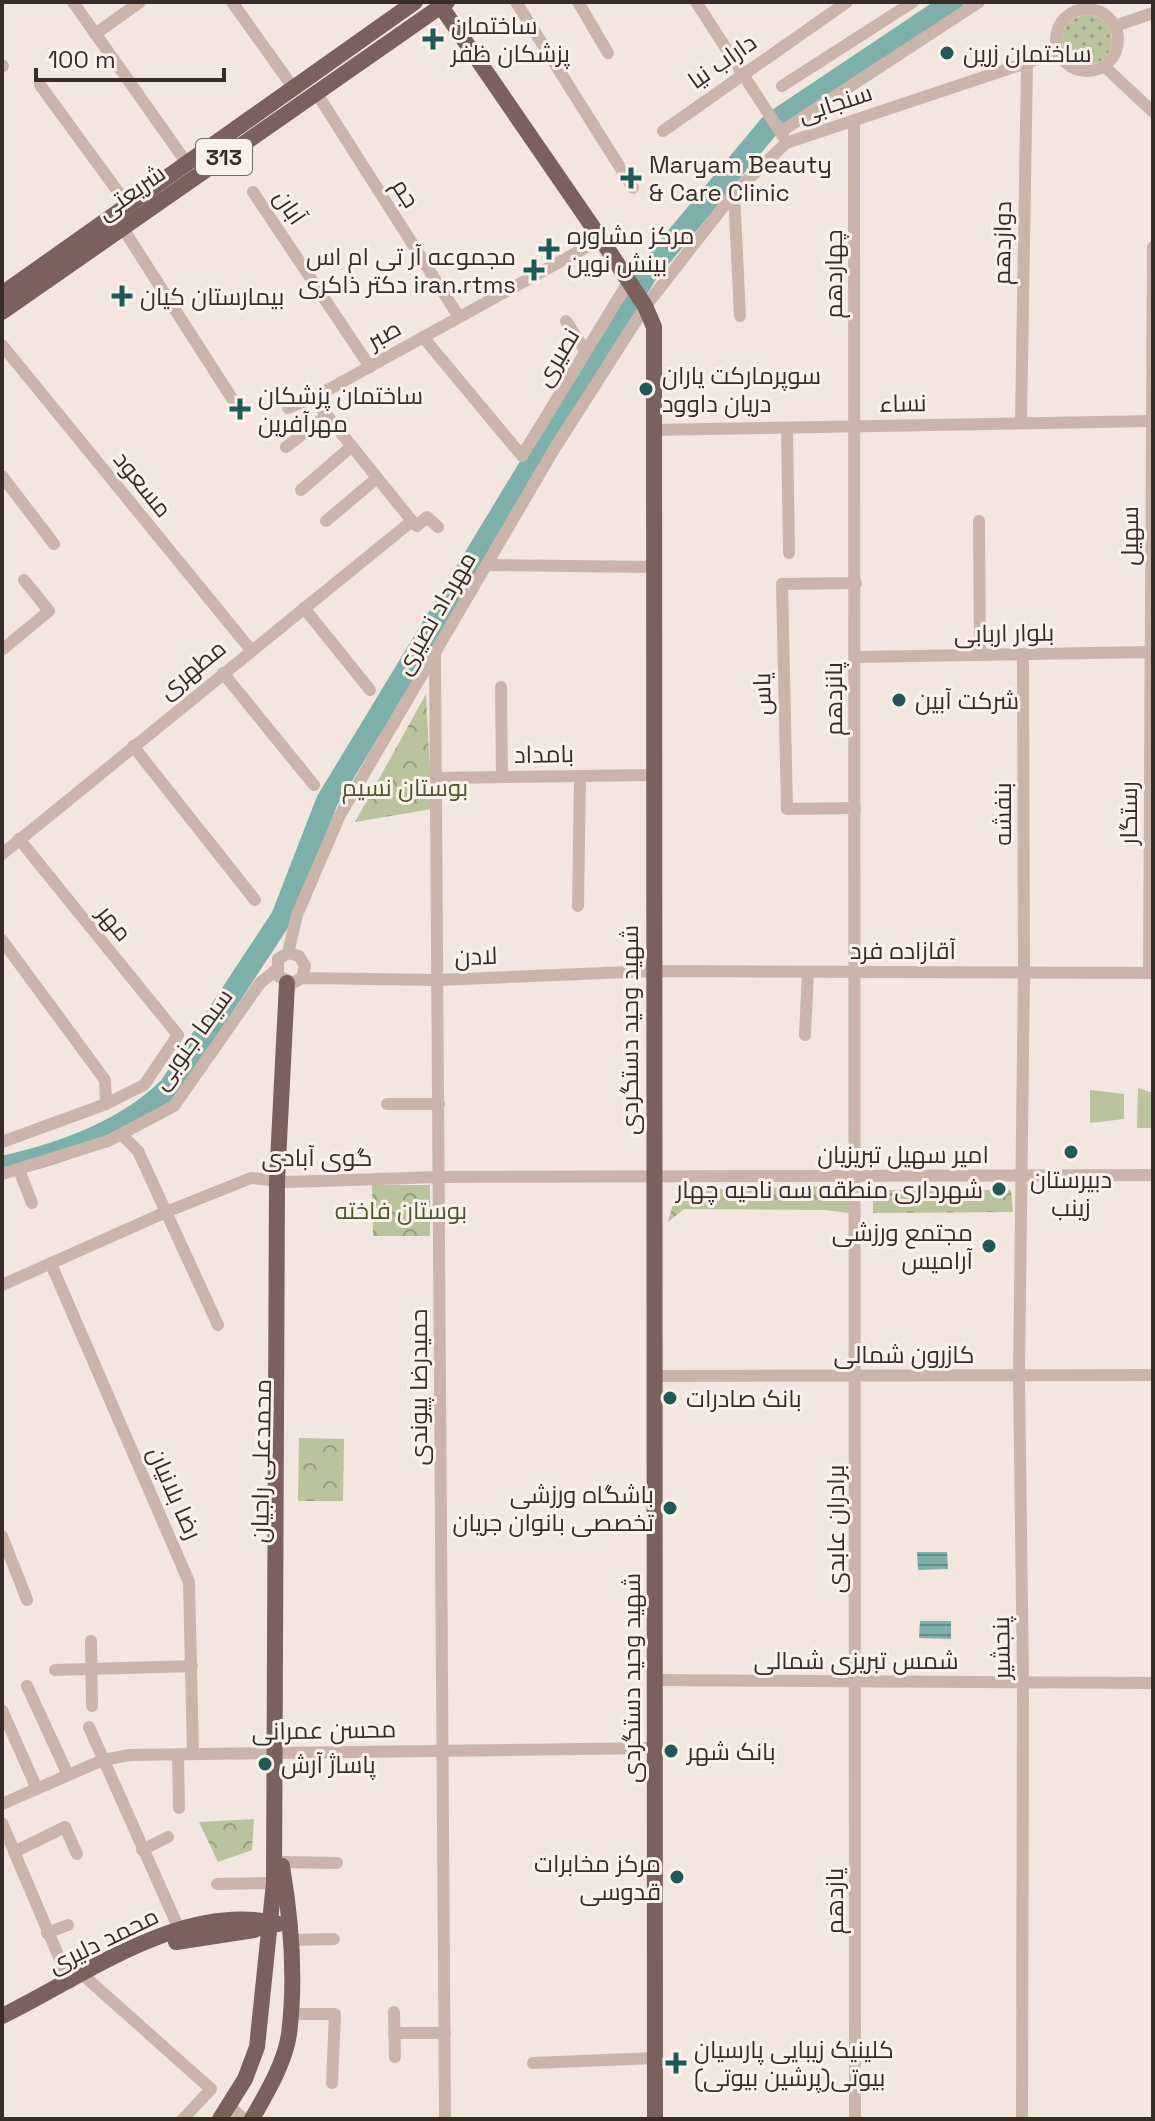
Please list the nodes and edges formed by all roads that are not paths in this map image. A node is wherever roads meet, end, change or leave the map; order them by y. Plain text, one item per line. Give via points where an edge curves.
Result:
1 (73, 2) edge
2 (140, 2) edge
3 (232, 2) edge
4 (415, 2) edge
5 (516, 2) edge
6 (578, 2) edge
7 (696, 2) edge
8 (847, 2) edge
9 (913, 2) edge
10 (979, 2) edge
11 (445, 3) edge
12 (1073, 6) edge
13 (1153, 13) edge
14 (1115, 26) junction
15 (95, 34) junction
16 (1059, 52) junction
17 (608, 53) dead end
18 (1027, 63) junction
19 (1104, 66) junction
20 (744, 72) junction
21 (40, 85) dead end
22 (292, 86) junction
23 (782, 86) dead end
24 (316, 92) junction
25 (1153, 112) edge
26 (854, 121) junction
27 (663, 131) dead end
28 (784, 137) junction
29 (186, 162) junction
30 (633, 188) dead end
31 (253, 192) dead end
32 (734, 193) junction
33 (127, 204) junction
34 (122, 227) junction
35 (601, 239) junction
36 (1153, 247) edge
37 (2, 294) edge
38 (637, 294) junction
39 (2, 312) edge
40 (740, 316) dead end
41 (459, 317) junction
42 (566, 321) dead end
43 (423, 337) junction
44 (2, 345) edge
45 (586, 352) junction
46 (370, 367) junction
47 (313, 398) junction
48 (288, 408) dead end
49 (240, 411) dead end
50 (327, 415) junction
51 (1152, 421) edge
52 (1021, 423) junction
53 (855, 426) junction
54 (787, 428) junction
55 (654, 430) junction
56 (352, 446) junction
57 (286, 447) dead end
58 (2, 476) edge
59 (377, 478) junction
60 (301, 490) dead end
61 (326, 521) dead end
62 (412, 521) junction
63 (979, 521) dead end
64 (438, 527) dead end
65 (54, 544) dead end
66 (789, 553) dead end
67 (488, 565) junction
68 (652, 567) junction
69 (24, 580) dead end
70 (856, 583) junction
71 (304, 608) junction
72 (2, 650) edge
73 (251, 650) junction
74 (1152, 652) edge
75 (1023, 654) junction
76 (435, 655) junction
77 (980, 655) junction
78 (855, 657) junction
79 (223, 673) junction
80 (501, 687) dead end
81 (370, 690) dead end
82 (133, 746) junction
83 (652, 775) junction
84 (580, 776) junction
85 (502, 777) junction
86 (436, 778) junction
87 (314, 785) dead end
88 (855, 808) junction
89 (19, 839) junction
90 (2, 854) edge
91 (255, 900) dead end
92 (578, 906) dead end
93 (2, 940) edge
94 (288, 953) junction
95 (652, 971) junction
96 (808, 972) junction
97 (856, 972) junction
98 (1024, 973) junction
99 (1151, 973) edge
100 (289, 979) junction
101 (438, 980) junction
102 (178, 1035) joint
103 (805, 1035) dead end
104 (106, 1104) junction
105 (387, 1104) dead end
106 (439, 1104) junction
107 (122, 1135) junction
108 (2, 1142) edge
109 (19, 1170) junction
110 (2, 1174) edge
111 (1153, 1175) edge
112 (653, 1176) junction
113 (857, 1176) junction
114 (1019, 1176) junction
115 (439, 1177) junction
116 (282, 1182) junction
117 (32, 1203) dead end
118 (166, 1212) junction
119 (51, 1264) junction
120 (2, 1285) edge
121 (218, 1325) dead end
122 (1019, 1375) junction
123 (1153, 1375) edge
124 (654, 1376) junction
125 (857, 1376) junction
126 (2, 1536) edge
127 (27, 1600) dead end
128 (91, 1641) dead end
129 (192, 1666) junction
130 (91, 1669) junction
131 (55, 1670) dead end
132 (655, 1680) junction
133 (856, 1683) junction
134 (1023, 1683) junction
135 (1153, 1683) edge
136 (27, 1686) dead end
137 (92, 1706) dead end
138 (2, 1710) edge
139 (89, 1727) dead end
140 (655, 1748) junction
141 (443, 1751) junction
142 (277, 1753) junction
143 (178, 1754) junction
144 (193, 1754) junction
145 (103, 1760) junction
146 (68, 1775) junction
147 (37, 1789) junction
148 (2, 1804) edge
149 (179, 1808) dead end
150 (2, 1823) edge
151 (168, 1837) dead end
152 (142, 1850) junction
153 (14, 1852) junction
154 (77, 1854) dead end
155 (281, 1862) junction
156 (337, 1863) dead end
157 (274, 1883) junction
158 (217, 1884) dead end
159 (272, 1922) junction
160 (68, 1925) dead end
161 (179, 1929) junction
162 (47, 1933) junction
163 (290, 1933) junction
164 (334, 1939) dead end
165 (81, 1979) junction
166 (394, 2012) dead end
167 (289, 2014) junction
168 (2, 2016) edge
169 (2, 2029) edge
170 (394, 2033) junction
171 (445, 2033) junction
172 (395, 2057) dead end
173 (655, 2058) junction
174 (533, 2063) dead end
175 (332, 2083) dead end
176 (224, 2112) edge
177 (183, 2119) edge
178 (244, 2119) edge
179 (252, 2119) edge
180 (445, 2119) edge
181 (655, 2119) edge
182 (855, 2119) edge
183 (1022, 2119) edge

1 - 15 street
2 - 15 street
3 - 22 street
4 - 22 main road, شریعتی / 313
5 - 30 street
6 - 17 street
7 - 20 street
8 - 20 street, داراب نیا
9 - 23 street
10 - 28 street
11 - 24 main road, شریعتی / 313
11 - 35 main road, شهید وحید دستگردی via 459,33
12 - 14 street via 1104,13
12 - 16 street via 1056,34
13 - 14 street
14 - 19 street via 1118,44
15 - 29 street
16 - 18 street, سنجابی
16 - 19 street via 1073,68
18 - 26 street, سنجابی
18 - 52 street, دوازدهم
19 - 25 street
20 - 27 street, داراب نیا
20 - 28 street
21 - 33 street
22 - 29 main road, شریعتی / 313
24 - 34 main road, شریعتی / 313
24 - 41 street, جم
26 - 28 street, سنجابی
26 - 53 street, چهاردهم
28 - 32 street, سنجابی
29 - 33 main road, شریعتی / 313
31 - 46 street, آبان
32 - 38 street, سنجابی
32 - 40 street
33 - 37 main road, شریعتی / 313
34 - 39 main road, شریعتی / 313
34 - 49 street
35 - 38 main road, شهید وحید دستگردی
35 - 41 street, صبر
36 - 51 street, سهیل
38 - 45 street, نصیری
38 - 55 main road, شهید وحید دستگردی via 654,327
38 - 67 street, مهرداد نصیری
41 - 43 street, صبر
42 - 45 street
43 - 45 street, نصیری via 522,456
43 - 46 street, صبر
44 - 73 street, مسعود
46 - 47 street, صبر
47 - 48 street, صبر
47 - 50 street
50 - 56 street
50 - 57 street
51 - 52 street, نساء
51 - 74 street, سهیل
52 - 53 street, نساء
53 - 54 street, نساء
53 - 70 street, پانزدهم
54 - 55 street, نساء
54 - 66 street
55 - 68 main road, شهید وحید دستگردی
56 - 59 street
56 - 60 street
58 - 65 street
59 - 61 street
59 - 62 street
62 - 64 street via 417,526 427,517
62 - 71 street, مطهری
63 - 77 street
67 - 68 street
67 - 76 street, مهرداد نصیری
68 - 83 main road, شهید وحید دستگردی
69 - 72 street via 49,611
70 - 78 street, پانزدهم
70 - 88 street, یاس via 782,584 787,809
71 - 73 street, مطهری
71 - 81 street
73 - 79 street, مطهری
74 - 75 street, بلوار اربابی
74 - 99 street, رستگار
75 - 77 street, بلوار اربابی
75 - 98 street, بنفشه
76 - 86 street, حمیدرضا پیوندی
76 - 94 street, مهرداد نصیری via 340,815 297,915
77 - 78 street, بلوار اربابی
78 - 88 street, پانزدهم
79 - 82 street, مطهری
79 - 87 street
80 - 85 street
82 - 89 street, مطهری
82 - 91 street
83 - 84 street, بامداد
83 - 95 main road, شهید وحید دستگردی
84 - 85 street, بامداد
84 - 92 street
85 - 86 street, بامداد
86 - 101 street, حمیدرضا پیوندی
88 - 97 street, پانزدهم
89 - 90 street, مطهری
89 - 102 street, مهر
93 - 104 street via 105,1080
94 - 100 street, سیما جنوبی via 278,959
94 - 100 street via 303,960
95 - 96 street, آقازاده فرد
95 - 101 street, لادن
95 - 112 main road, شهید وحید دستگردی
96 - 97 street, آقازاده فرد
96 - 103 street
97 - 98 street, آقازاده فرد
97 - 113 street, پانزدهم
98 - 99 street, آقازاده فرد
98 - 114 street, بنفشه
100 - 101 street, لادن
100 - 107 street, سیما جنوبی via 260,983 174,1106
100 - 116 main road, محمدعلی راجیان
101 - 106 street, حمیدرضا پیوندی
102 - 104 street, سیما جنوبی via 144,1085
104 - 108 street, سیما جنوبی
105 - 106 street
106 - 115 street, حمیدرضا پیوندی
107 - 109 street, سیما جنوبی
107 - 118 street via 138,1151
109 - 110 street, سیما جنوبی
109 - 117 street
111 - 114 street, امیر سهیل تبریزیان
112 - 113 street, امیر سهیل تبریزیان
112 - 115 street, گوی آبادی
112 - 124 main road, شهید وحید دستگردی
113 - 114 street, امیر سهیل تبریزیان
113 - 125 street, برادران عابدی
114 - 122 street, پنجشیر
115 - 116 street, گوی آبادی
115 - 141 street, حمیدرضا پیوندی
116 - 118 street, گوی آبادی via 251,1178
116 - 142 main road, محمدعلی راجیان
118 - 119 street, گوی آبادی
118 - 121 street
119 - 120 street, گوی آبادی
119 - 129 street, رضا بلانیان via 189,1582
122 - 123 street, کازرون شمالی
122 - 125 street, کازرون شمالی
122 - 134 street, پنجشیر
124 - 125 street, کازرون شمالی
124 - 132 main road, شهید وحید دستگردی
125 - 133 street, برادران عابدی
126 - 127 street
128 - 130 street
129 - 130 street
129 - 144 street, رضا بلانیان
130 - 131 street
130 - 137 street
132 - 133 street, شمس تبریزی شمالی
132 - 140 main road, شهید وحید دستگردی
133 - 134 street, شمس تبریزی شمالی
133 - 182 street, یازدهم
134 - 135 street, شمس تبریزی شمالی
134 - 183 street, پنجشیر
136 - 146 street
138 - 147 street
139 - 145 street
140 - 141 street, محسن عمرانی
140 - 173 main road, شهید وحید دستگردی
141 - 142 street, محسن عمرانی
141 - 171 street, حمیدرضا پیوندی
142 - 144 street, محسن عمرانی
142 - 155 main road, محمدعلی راجیان
142 - 157 main road, محمدعلی راجیان
143 - 144 street, محسن عمرانی
143 - 145 street, محسن عمرانی
143 - 149 street
145 - 146 street, محسن عمرانی
145 - 152 street
146 - 147 street, محسن عمرانی
147 - 148 street, محسن عمرانی
150 - 153 street
151 - 152 street
152 - 161 street
153 - 154 street via 65,1827
153 - 162 street
155 - 156 street
155 - 163 main road, محمدعلی راجیان
157 - 158 street
157 - 159 main road, محمدعلی راجیان
159 - 161 main road, محمد دلیری via 224,1919
159 - 163 main road
159 - 165 main road, محمد دلیری via 254,1930 186,1938
159 - 176 main road, محمدعلی راجیان via 257,2047
160 - 162 street
161 - 165 main road, محمد دلیری via 124,1951
162 - 165 street
163 - 164 street
163 - 167 main road, محمدعلی راجیان
165 - 168 main road, محمد دلیری
165 - 169 main road, محمد دلیری
165 - 177 street via 211,2089
166 - 170 street
167 - 175 street via 335,2014
167 - 179 main road, محمدعلی راجیان via 289,2036
170 - 171 street
170 - 172 street
171 - 180 street, حمیدرضا پیوندی
173 - 174 street
173 - 181 main road, شهید وحید دستگردی
176 - 178 street

